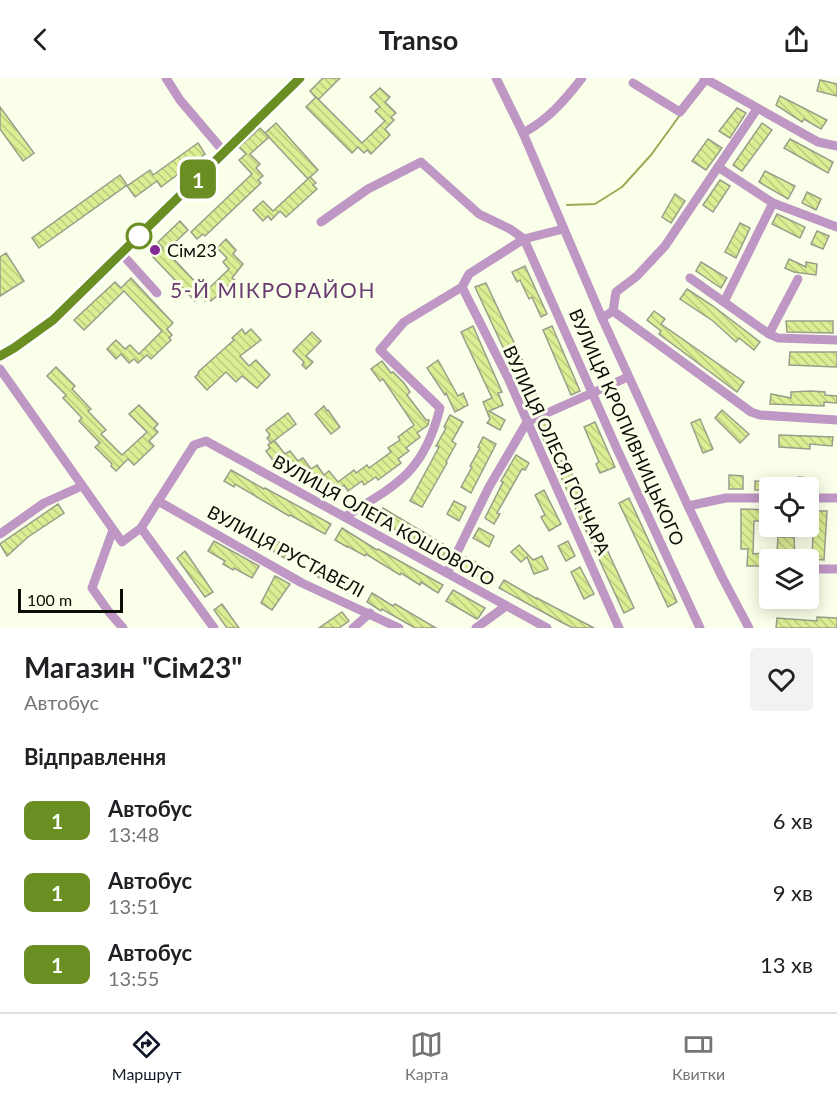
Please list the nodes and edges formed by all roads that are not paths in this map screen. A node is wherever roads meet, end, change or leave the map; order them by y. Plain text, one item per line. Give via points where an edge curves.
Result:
1 (166, 78) edge
2 (300, 78) edge
3 (496, 78) edge
4 (582, 78) edge
5 (705, 78) edge
6 (633, 83) dead end
7 (757, 109) junction
8 (523, 133) junction
9 (837, 146) edge
10 (225, 153) junction
11 (718, 167) junction
12 (773, 203) junction
13 (321, 222) dead end
14 (837, 227) edge
15 (563, 229) junction
16 (524, 239) junction
17 (121, 254) junction
18 (690, 278) dead end
19 (798, 279) dead end
20 (462, 287) junction
21 (157, 293) dead end
22 (724, 302) junction
23 (613, 311) junction
24 (602, 318) junction
25 (770, 334) junction
26 (837, 340) edge
27 (0, 356) edge
28 (0, 369) edge
29 (628, 377) junction
30 (594, 393) junction
31 (837, 420) edge
32 (527, 422) junction
33 (82, 486) junction
34 (759, 498) edge
35 (819, 498) edge
36 (837, 498) edge
37 (158, 501) junction
38 (688, 506) junction
39 (346, 516) junction
40 (141, 528) junction
41 (113, 530) junction
42 (0, 534) edge
43 (819, 569) edge
44 (837, 569) edge
45 (447, 573) junction
46 (506, 606) junction
47 (370, 613) junction
48 (123, 628) edge
49 (214, 628) edge
50 (353, 628) edge
51 (399, 628) edge
52 (476, 628) edge
53 (547, 628) edge
54 (619, 628) edge
55 (700, 628) edge
56 (749, 628) edge

1 - 10 street
2 - 10 street
3 - 8 street
4 - 8 street via 562,104
5 - 6 street via 680,112
5 - 7 street
7 - 9 street via 818,142
7 - 11 street
8 - 15 street
10 - 17 street
11 - 12 street
11 - 23 street via 665,246 616,292
12 - 14 street
12 - 22 street
13 - 16 street via 368,189 421,162 479,214
15 - 16 street
15 - 24 street
16 - 20 street via 469,274
16 - 30 street, ВУЛИЦЯ КРОПИВНИЦЬКОГО
17 - 21 street
17 - 27 street via 53,320
18 - 22 street
19 - 25 street
20 - 32 street, ВУЛИЦЯ ОЛЕСЯ ГОНЧАРА
20 - 39 street via 404,322 380,350 440,408 434,432 413,470
22 - 25 street
23 - 24 street
23 - 31 street via 751,411 760,415
24 - 29 street
25 - 26 street via 778,338
28 - 33 street
29 - 30 street
29 - 38 street
30 - 32 street
30 - 55 street, ВУЛИЦЯ КРОПИВНИЦЬКОГО
32 - 45 street via 489,487
32 - 54 street, ВУЛИЦЯ ОЛЕСЯ ГОНЧАРА
33 - 41 street
33 - 42 street via 44,503
34 - 38 street via 726,498
35 - 36 street
37 - 39 street, ВУЛИЦЯ ОЛЕГА КОШОВОГО via 194,445 206,441
37 - 40 street
37 - 47 street, ВУЛИЦЯ РУСТАВЕЛІ via 302,583
38 - 56 street
39 - 45 street, ВУЛИЦЯ ОЛЕГА КОШОВОГО
40 - 41 street via 122,542
40 - 49 street
41 - 48 street via 92,588
43 - 44 street
45 - 46 street, ВУЛИЦЯ ОЛЕГА КОШОВОГО
46 - 52 street
46 - 53 street, ВУЛИЦЯ ОЛЕГА КОШОВОГО
47 - 50 street
47 - 51 street, ВУЛИЦЯ РУСТАВЕЛІ

